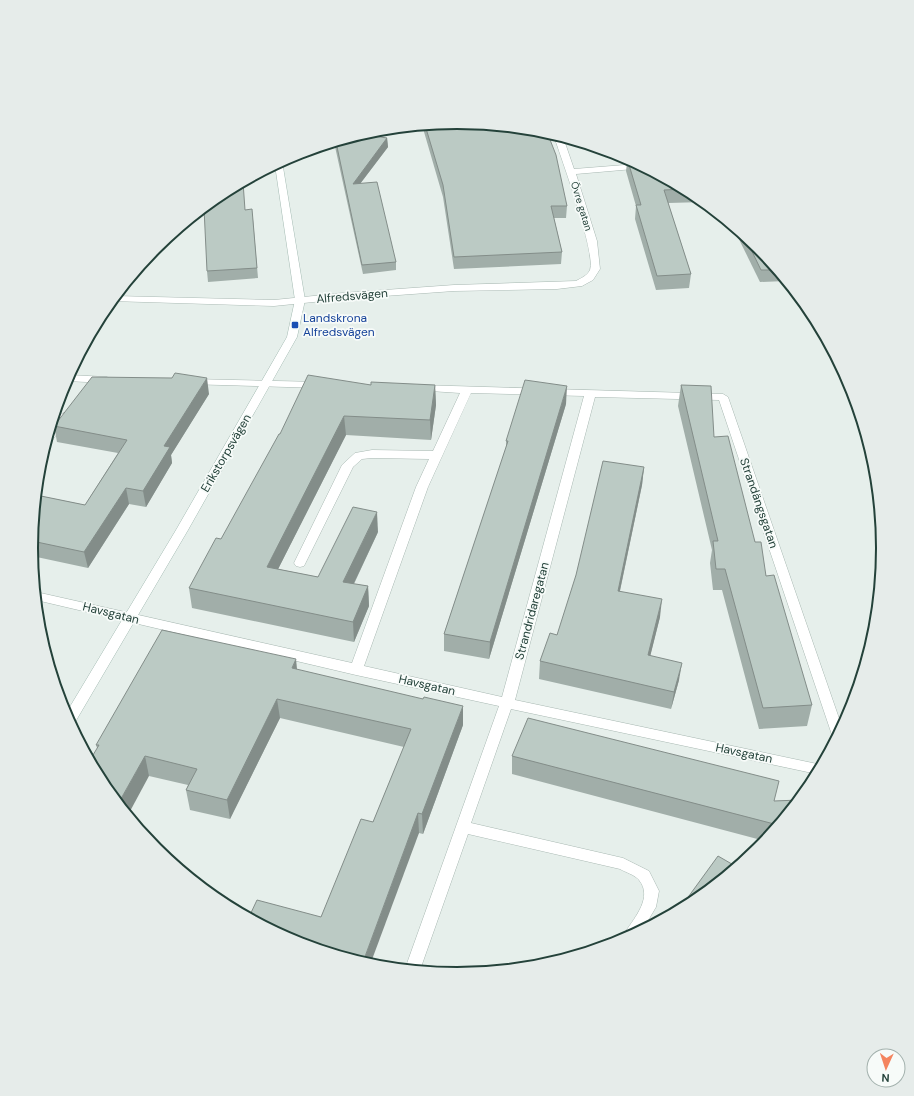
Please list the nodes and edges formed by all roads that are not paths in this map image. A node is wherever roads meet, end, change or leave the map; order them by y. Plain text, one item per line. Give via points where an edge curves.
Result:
1 (560, 142) edge
2 (630, 167) edge
3 (278, 169) edge
4 (571, 172) junction
5 (589, 278) joint
6 (120, 299) edge
7 (300, 300) junction
8 (74, 378) edge
9 (93, 379) junction
10 (116, 380) edge
11 (177, 381) edge
12 (266, 384) junction
13 (335, 386) edge
14 (404, 387) edge
15 (467, 389) junction
16 (84, 391) edge
17 (592, 392) junction
18 (70, 409) edge
19 (56, 427) edge
20 (437, 455) junction
21 (300, 563) dead end
22 (41, 597) edge
23 (131, 616) junction
24 (356, 670) junction
25 (507, 703) junction
26 (72, 713) edge
27 (836, 727) edge
28 (814, 768) edge
29 (463, 827) junction
30 (637, 926) edge
31 (414, 964) edge

1 - 4 street, Övre gatan
2 - 4 street
3 - 7 street, Erikstorpsvägen
4 - 5 street, Övre gatan via 592,241 595,269
5 - 7 street, Alfredsvägen via 578,284 557,286 454,288
6 - 7 street, Alfredsvägen via 261,303
7 - 12 street, Erikstorpsvägen via 292,337
8 - 9 street
9 - 10 street
9 - 16 street
11 - 12 street
12 - 13 street
12 - 23 street, Erikstorpsvägen
14 - 15 street
15 - 17 street
15 - 20 street
17 - 25 street, Strandridaregatan
17 - 27 street, Strandängsgatan via 723,396
18 - 19 street
20 - 21 street via 372,454 359,456 348,464
20 - 24 street via 422,487
22 - 23 street, Havsgatan
23 - 24 street, Havsgatan via 154,624
23 - 26 street, Erikstorpsvägen
24 - 25 street, Havsgatan
25 - 28 street, Havsgatan
25 - 29 street, Strandridaregatan
29 - 30 street via 623,864 644,875 652,891 649,908
29 - 31 street, Strandridaregatan

